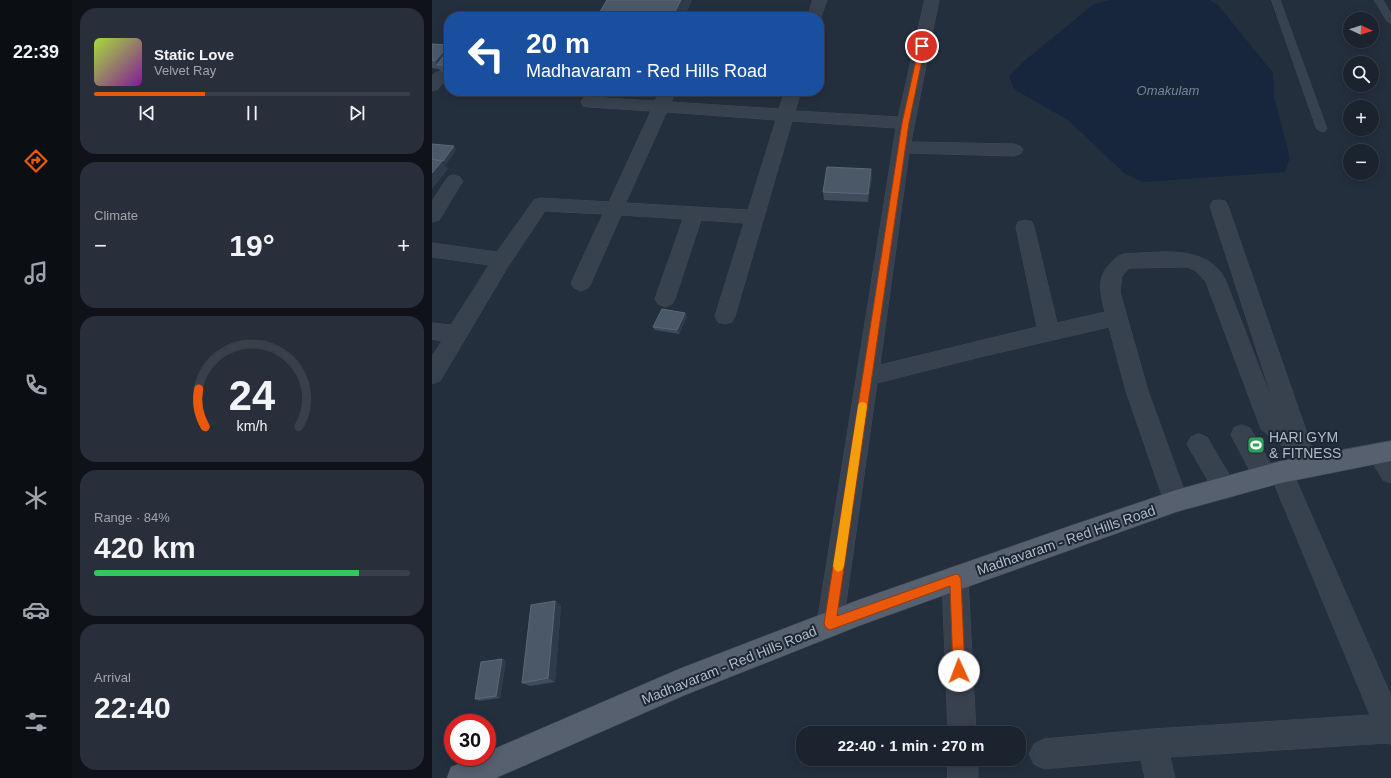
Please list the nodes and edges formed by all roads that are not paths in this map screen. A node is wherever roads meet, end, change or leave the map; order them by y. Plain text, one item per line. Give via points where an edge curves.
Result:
1 (820, 0) edge
2 (932, 0) edge
3 (1276, 0) edge
4 (1379, 0) edge
5 (816, 12) edge
6 (1391, 21) edge
7 (666, 96) edge
8 (791, 96) edge
9 (589, 102) dead end
10 (661, 107) junction
11 (785, 116) junction
12 (906, 123) junction
13 (1322, 129) dead end
14 (902, 146) junction
15 (1014, 150) dead end
16 (454, 181) dead end
17 (1219, 206) dead end
18 (615, 208) junction
19 (694, 213) junction
20 (432, 215) edge
21 (754, 217) junction
22 (1025, 227) dead end
23 (432, 250) edge
24 (500, 263) junction
25 (581, 283) dead end
26 (665, 300) dead end
27 (725, 316) dead end
28 (1106, 320) dead end
29 (432, 331) edge
30 (1048, 332) junction
31 (456, 334) junction
32 (432, 375) edge
33 (867, 377) junction
34 (1242, 435) dead end
35 (1199, 444) dead end
36 (1302, 456) junction
37 (1387, 459) edge
38 (1273, 474) junction
39 (1225, 488) junction
40 (1176, 502) junction
41 (956, 579) junction
42 (830, 624) junction
43 (962, 726) edge
44 (1391, 729) edge
45 (1153, 744) junction
46 (1044, 754) dead end
47 (963, 766) edge
48 (462, 778) edge
49 (963, 778) edge
50 (1160, 778) edge

1 - 5 street
2 - 12 street
3 - 13 lane
4 - 6 lane
7 - 10 street
8 - 11 street
9 - 10 street
10 - 11 street
10 - 18 street
11 - 12 street
11 - 21 street
12 - 14 street
14 - 15 street
14 - 33 street
16 - 20 street
17 - 36 street
18 - 19 street
18 - 24 street via 540,204
18 - 25 street
19 - 21 street
19 - 26 street
21 - 27 street
22 - 30 street
23 - 24 street via 498,259
24 - 31 street
28 - 30 street
29 - 31 street
30 - 33 street
31 - 32 street
33 - 42 street
34 - 38 street
35 - 39 street
36 - 37 main road, Madhavaram - Red Hills Road
36 - 38 main road, Madhavaram - Red Hills Road
36 - 40 street via 1269,422 1215,279 1204,266 1189,260 1124,261 1112,274 1110,292 1137,391
38 - 39 main road, Madhavaram - Red Hills Road
38 - 44 street
39 - 40 main road, Madhavaram - Red Hills Road
40 - 41 main road, Madhavaram - Red Hills Road
41 - 42 main road, Madhavaram - Red Hills Road
41 - 43 street
42 - 48 main road, Madhavaram - Red Hills Road via 679,683
44 - 45 street
45 - 46 street
45 - 50 street
47 - 49 street

